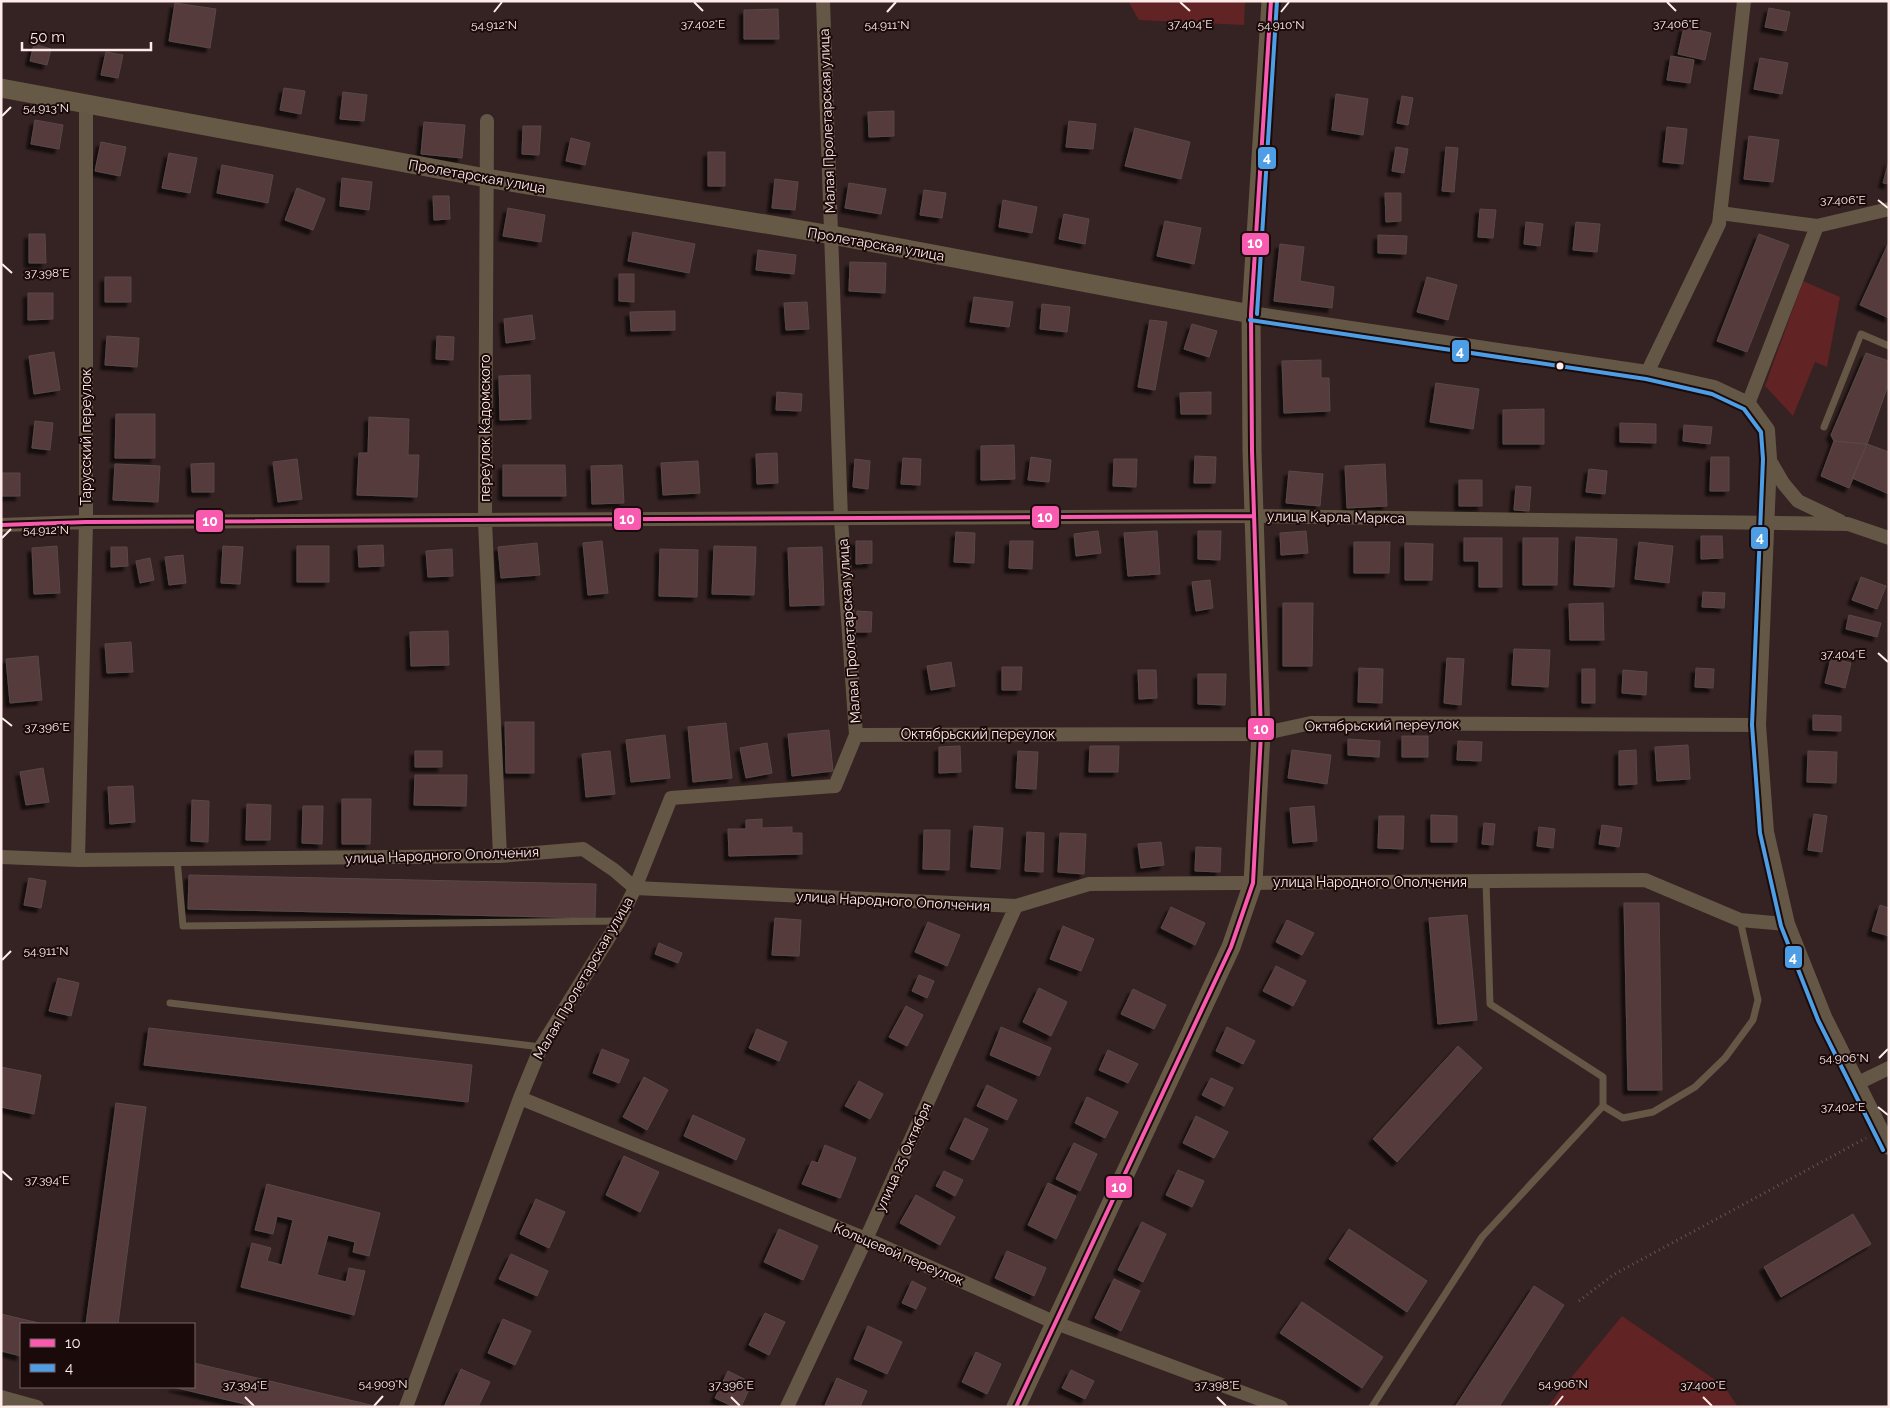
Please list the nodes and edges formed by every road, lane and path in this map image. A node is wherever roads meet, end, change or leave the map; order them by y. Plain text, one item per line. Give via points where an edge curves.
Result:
1 (823, 1) edge
2 (1271, 1) edge
3 (1744, 1) edge
4 (1, 88) edge
5 (86, 104) junction
6 (487, 121) dead end
7 (486, 178) junction
8 (1889, 209) edge
9 (1720, 214) junction
10 (1817, 226) junction
11 (832, 235) junction
12 (1251, 314) junction
13 (1889, 346) edge
14 (1647, 373) junction
15 (1748, 404) junction
16 (1824, 427) dead end
17 (1769, 459) junction
18 (1254, 516) junction
19 (841, 519) junction
20 (485, 521) junction
21 (86, 522) junction
22 (1766, 522) junction
23 (1848, 524) junction
24 (1, 525) edge
25 (1889, 538) edge
26 (1758, 725) junction
27 (1261, 734) junction
28 (856, 735) junction
29 (500, 856) junction
30 (1, 857) edge
31 (177, 859) junction
32 (78, 860) junction
33 (1486, 881) junction
34 (1253, 883) junction
35 (635, 888) junction
36 (1016, 906) junction
37 (1740, 920) junction
38 (619, 921) junction
39 (1787, 924) junction
40 (170, 1003) dead end
41 (541, 1047) junction
42 (1889, 1068) edge
43 (1856, 1084) junction
44 (520, 1098) junction
45 (1603, 1106) junction
46 (1880, 1131) junction
47 (1889, 1147) edge
48 (866, 1239) junction
49 (1579, 1301) dead end
50 (1056, 1323) junction
51 (1, 1397) edge
52 (37, 1407) edge
53 (406, 1407) edge
54 (787, 1407) edge
55 (1016, 1407) edge
56 (1281, 1407) edge
57 (1372, 1407) edge

1 - 11 street, Малая Пролетарская улица
2 - 12 main road
3 - 9 street
4 - 5 main road, Пролетарская улица
5 - 7 main road, Пролетарская улица
5 - 21 street, Тарусский переулок
6 - 7 street, переулок Кадомского
7 - 11 main road, Пролетарская улица
7 - 20 street, переулок Кадомского
8 - 10 street
9 - 10 street
9 - 14 street via 1719,224
10 - 15 street
11 - 12 main road, Пролетарская улица
11 - 19 street, Малая Пролетарская улица
12 - 14 street, Пролетарская улица
12 - 18 main road
13 - 16 lane via 1862,334
14 - 15 street, Пролетарская улица via 1714,388
15 - 17 street via 1767,430
17 - 22 street
17 - 23 street via 1798,500
18 - 19 street, улица Карла Маркса
18 - 22 street, улица Карла Маркса
18 - 27 main road
19 - 20 street, улица Карла Маркса
19 - 28 street, Малая Пролетарская улица
20 - 21 street, улица Карла Маркса
20 - 29 street, переулок Кадомского
21 - 24 street, улица Карла Маркса
21 - 32 street, Тарусский переулок
22 - 23 street, улица Карла Маркса
22 - 26 street
23 - 25 street, улица Карла Маркса
26 - 27 street, Октябрьский переулок via 1311,723
26 - 39 street via 1766,832
27 - 28 street, Октябрьский переулок
27 - 34 main road
28 - 35 street, Малая Пролетарская улица via 835,786 671,798
29 - 31 street, улица Народного Ополчения
29 - 35 street, улица Народного Ополчения via 583,849
30 - 32 street, улица Народного Ополчения
31 - 32 street, улица Народного Ополчения
31 - 38 lane via 183,926
33 - 34 street, улица Народного Ополчения
33 - 37 street, улица Народного Ополчения via 1645,880
33 - 45 lane via 1490,1004 1603,1077
34 - 36 street, улица Народного Ополчения via 1089,884
34 - 50 main road via 1231,947
35 - 36 street, улица Народного Ополчения
35 - 38 street, Малая Пролетарская улица
36 - 48 street, улица 25 Октября
37 - 39 street, улица Народного Ополчения
37 - 45 lane via 1758,1000 1753,1020 1740,1041 1695,1087 1653,1112 1623,1118
38 - 41 street, Малая Пролетарская улица
39 - 43 street via 1824,1017
40 - 41 lane
41 - 44 street, Малая Пролетарская улица
42 - 43 street
43 - 46 street
44 - 48 street, Кольцевой переулок
44 - 53 street, Малая Пролетарская улица
45 - 57 lane via 1482,1237
46 - 47 street
46 - 49 path via 1613,1275
48 - 50 street, Кольцевой переулок
48 - 54 street, улица 25 Октября
50 - 55 main road
50 - 56 street, Кольцевой переулок
51 - 52 street

